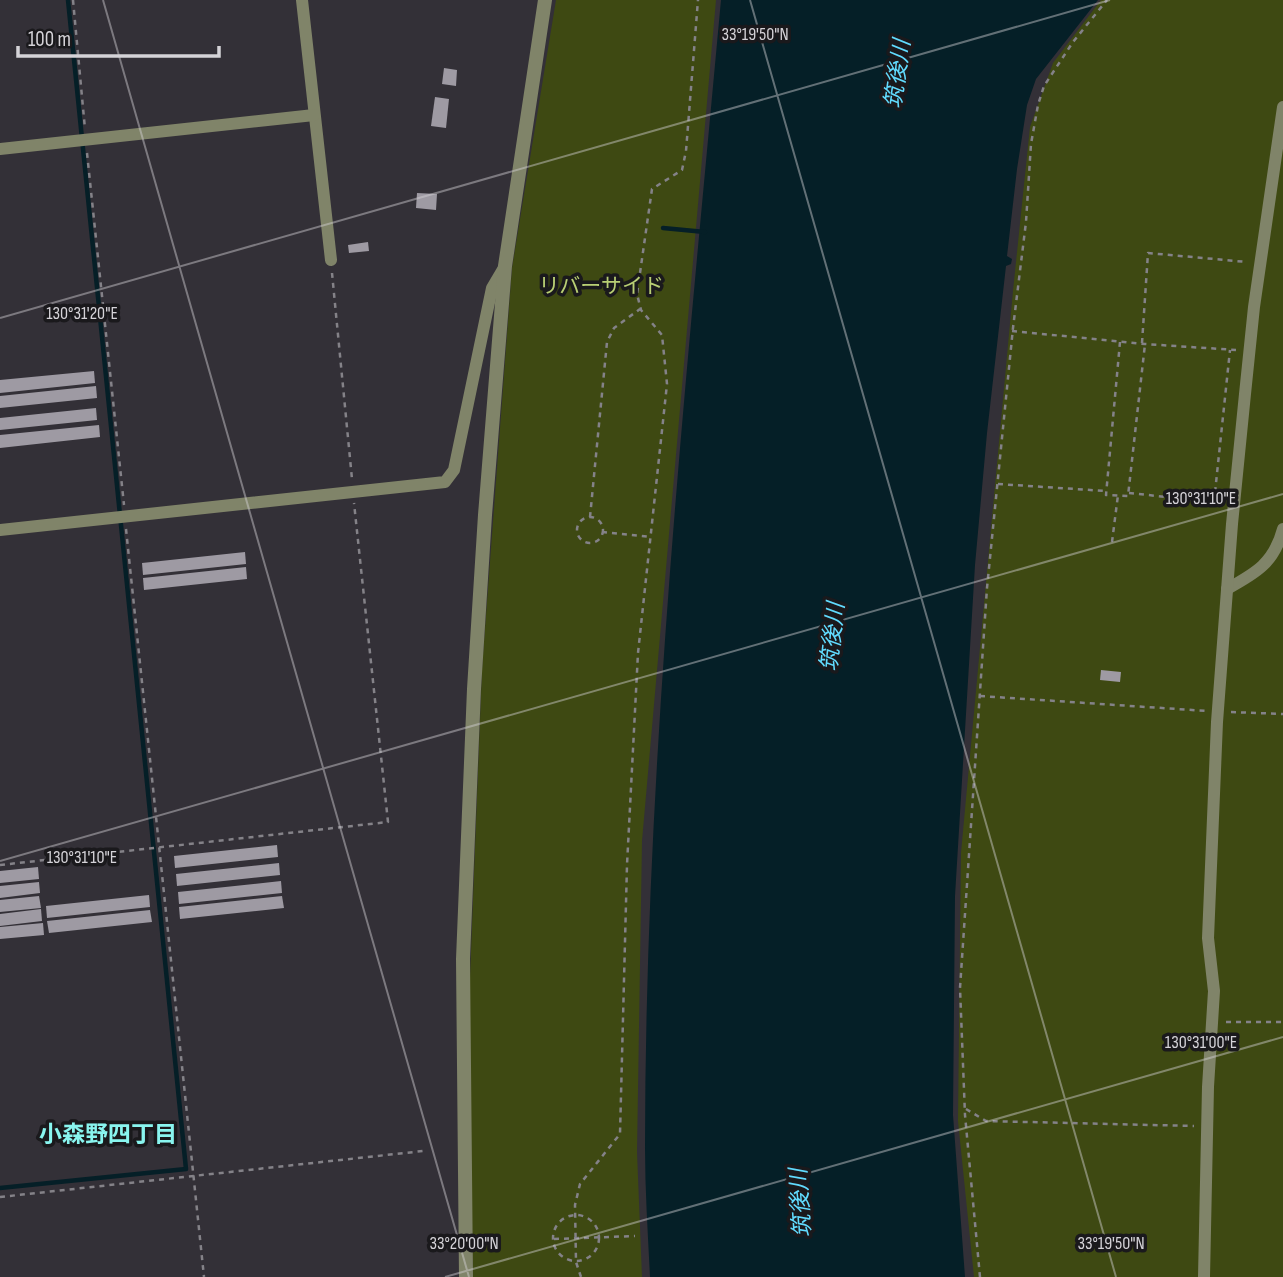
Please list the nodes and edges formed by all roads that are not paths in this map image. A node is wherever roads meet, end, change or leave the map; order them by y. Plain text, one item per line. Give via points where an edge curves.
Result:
1 (302, 0) edge
2 (545, 0) edge
3 (1283, 107) edge
4 (314, 116) junction
5 (0, 149) edge
6 (331, 260) road end
7 (505, 266) junction
8 (1283, 529) edge
9 (0, 530) edge
10 (1227, 589) junction
11 (466, 1277) edge
12 (1204, 1277) edge

1 - 4 street
2 - 7 street
3 - 10 street via 1250,351
4 - 5 street
4 - 6 street
7 - 9 street via 492,288 454,470 445,482
7 - 11 street via 475,676 463,959
8 - 10 street via 1260,571
10 - 12 street via 1208,938 1214,991

